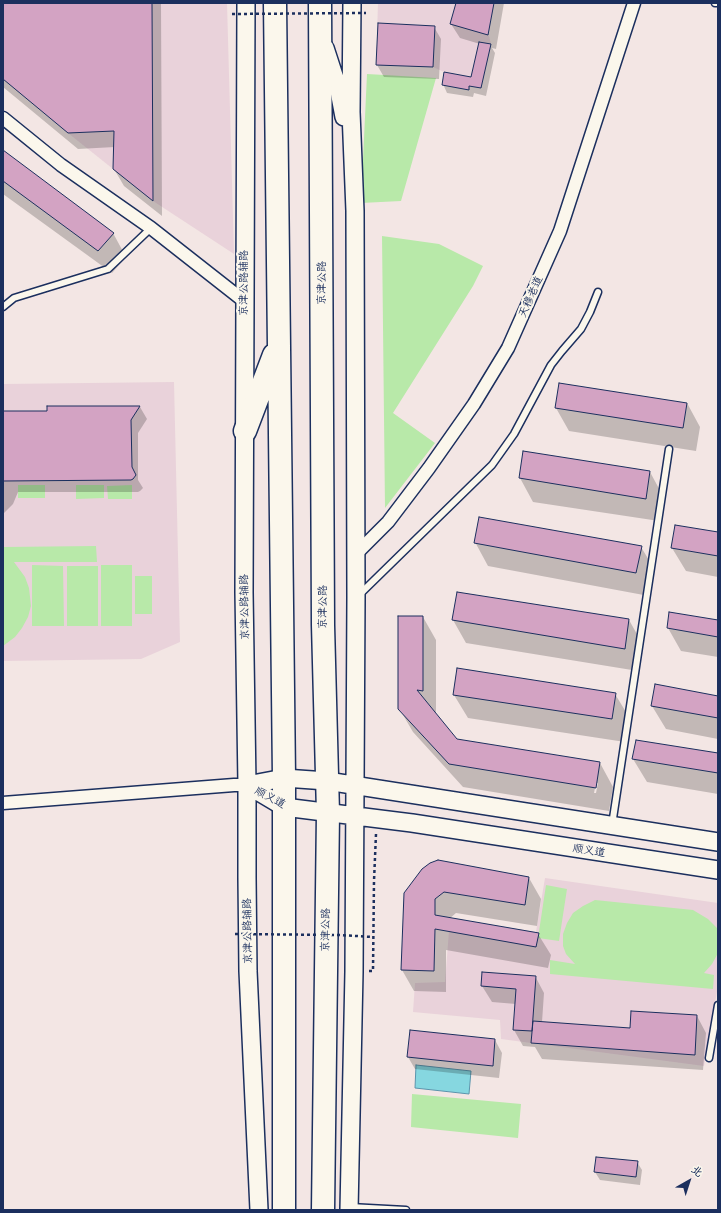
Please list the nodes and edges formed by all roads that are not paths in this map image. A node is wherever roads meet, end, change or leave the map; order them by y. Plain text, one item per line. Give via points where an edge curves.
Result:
1 (246, 3) edge
2 (275, 3) edge
3 (320, 3) edge
4 (352, 3) edge
5 (634, 3) edge
6 (320, 35) junction
7 (3, 118) edge
8 (354, 168) junction
9 (152, 228) junction
10 (598, 292) dead end
11 (244, 301) junction
12 (3, 307) edge
13 (278, 345) junction
14 (244, 431) junction
15 (669, 449) dead end
16 (356, 554) junction
17 (356, 597) junction
18 (284, 778) junction
19 (327, 781) junction
20 (355, 785) junction
21 (247, 786) junction
22 (3, 803) edge
23 (284, 807) junction
24 (328, 813) junction
25 (354, 816) junction
26 (612, 825) junction
27 (718, 842) edge
28 (718, 870) edge
29 (718, 1005) edge
30 (709, 1058) dead end
31 (284, 1118) junction
32 (349, 1208) edge
33 (259, 1210) edge
34 (269, 1210) edge
35 (284, 1210) edge
36 (323, 1210) edge
37 (406, 1210) edge

1 - 11 street, 京津公路辅路
2 - 13 highway
3 - 6 highway, 京津公路
4 - 8 street via 351,112
5 - 16 street, 天穆老道 via 560,231 508,348 474,404 429,468 388,522
6 - 8 street via 339,91
6 - 19 highway, 京津公路 via 323,625
7 - 9 street via 61,165
8 - 16 street
9 - 11 street
9 - 12 lane via 108,269 14,298
10 - 17 lane via 581,329 552,364 514,434 492,465
11 - 14 street, 京津公路辅路
13 - 14 highway
13 - 18 highway
14 - 21 street, 京津公路辅路
15 - 26 lane
16 - 17 street
17 - 20 street
18 - 19 street, 顺义道
18 - 21 street, 顺义道
18 - 23 highway
19 - 20 street, 顺义道
19 - 24 highway, 京津公路
20 - 25 street
20 - 26 street, 顺义道
21 - 22 street
21 - 23 street, 顺义道
21 - 33 street, 京津公路辅路 via 248,971
23 - 24 street, 顺义道
23 - 31 highway
24 - 25 street, 顺义道
24 - 36 highway, 京津公路
25 - 28 street, 顺义道
25 - 32 street
26 - 27 street, 顺义道
29 - 30 lane
31 - 34 highway
31 - 35 highway
32 - 37 lane

